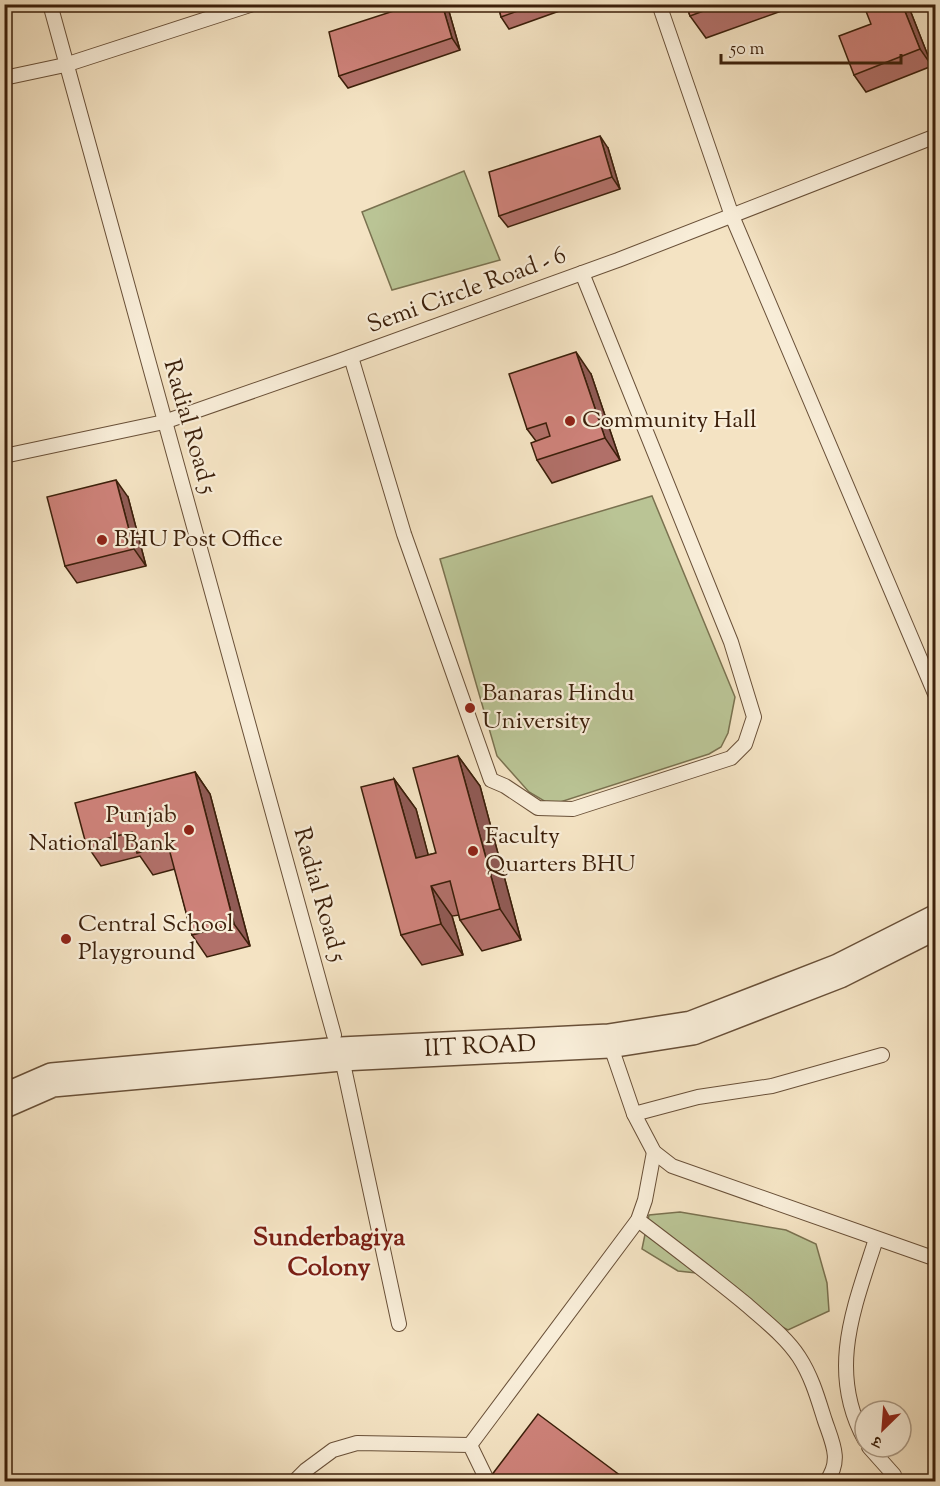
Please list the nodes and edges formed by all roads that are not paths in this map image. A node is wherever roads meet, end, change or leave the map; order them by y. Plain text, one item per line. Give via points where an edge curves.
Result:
1 (50, 4) edge
2 (253, 4) edge
3 (659, 4) edge
4 (65, 65) junction
5 (4, 78) edge
6 (936, 136) edge
7 (732, 216) junction
8 (582, 273) junction
9 (351, 357) junction
10 (164, 422) junction
11 (4, 456) edge
12 (936, 696) edge
13 (936, 922) edge
14 (609, 1041) junction
15 (337, 1044) junction
16 (882, 1055) dead end
17 (4, 1101) edge
18 (634, 1114) junction
19 (654, 1152) junction
20 (638, 1220) junction
21 (876, 1239) junction
22 (936, 1259) edge
23 (399, 1324) dead end
24 (853, 1412) edge
25 (470, 1445) junction
26 (880, 1459) edge
27 (894, 1475) dead end
28 (294, 1482) edge
29 (488, 1482) edge
30 (826, 1482) edge

1 - 4 lane, Radial Road 5
2 - 4 lane
3 - 7 lane
4 - 5 lane
4 - 10 lane, Radial Road 5
6 - 7 lane, Semi Circle Road - 6
7 - 8 lane, Semi Circle Road - 6
7 - 12 lane
8 - 9 lane, Semi Circle Road - 6
8 - 9 lane via 731,642 754,717 745,744 731,758 573,809 538,808 491,780 404,534
9 - 10 lane, Semi Circle Road - 6
10 - 11 lane, Semi Circle Road - 6
10 - 15 lane, Radial Road 5
13 - 14 street, IIT ROAD via 839,971 692,1028
14 - 15 street, IIT ROAD
14 - 18 lane
15 - 17 street, IIT ROAD via 52,1080
15 - 23 lane, Radial Road 5
16 - 18 lane via 772,1086 698,1097
18 - 19 lane
19 - 20 lane
19 - 21 lane via 672,1166
20 - 25 lane
20 - 30 lane via 756,1313 798,1356 809,1375 833,1443 836,1461
21 - 22 lane
21 - 24 lane via 851,1320 845,1361
25 - 28 lane via 357,1443 333,1450
25 - 29 lane
26 - 27 lane

